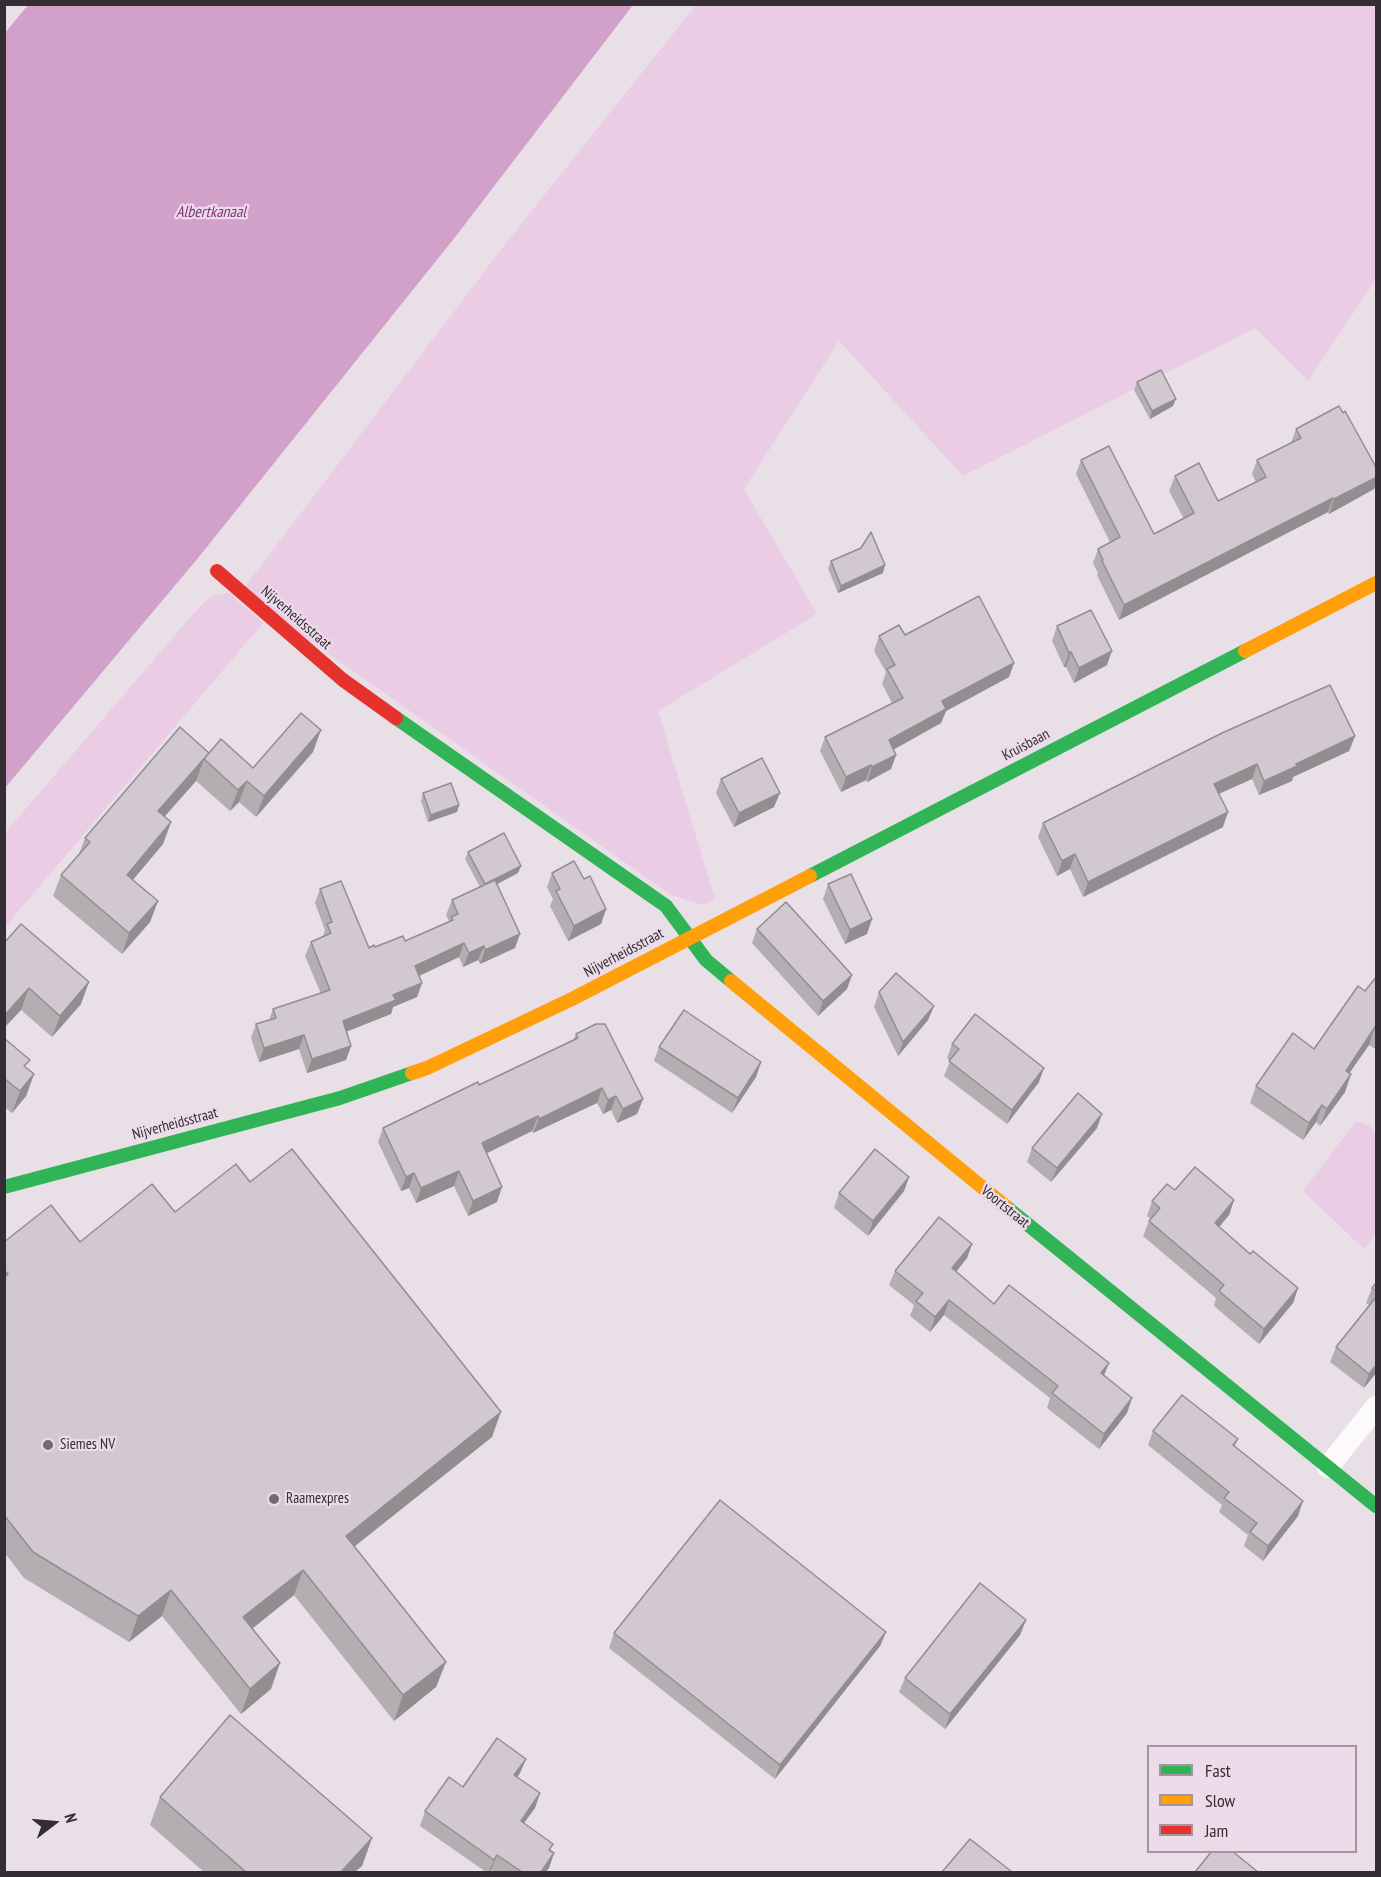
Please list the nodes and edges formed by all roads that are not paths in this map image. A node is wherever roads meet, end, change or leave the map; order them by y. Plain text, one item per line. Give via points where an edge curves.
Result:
1 (217, 571) dead end
2 (1377, 583) edge
3 (690, 937) junction
4 (4, 1187) edge
5 (1377, 1407) edge
6 (1328, 1467) junction
7 (1377, 1506) edge

1 - 3 street, Nijverheidsstraat via 343,680 666,906
2 - 3 street, Kruisbaan
3 - 4 street, Nijverheidsstraat via 427,1068 340,1098
3 - 6 street, Voortstraat via 706,960 724,975
5 - 6 street
6 - 7 street, Voortstraat

